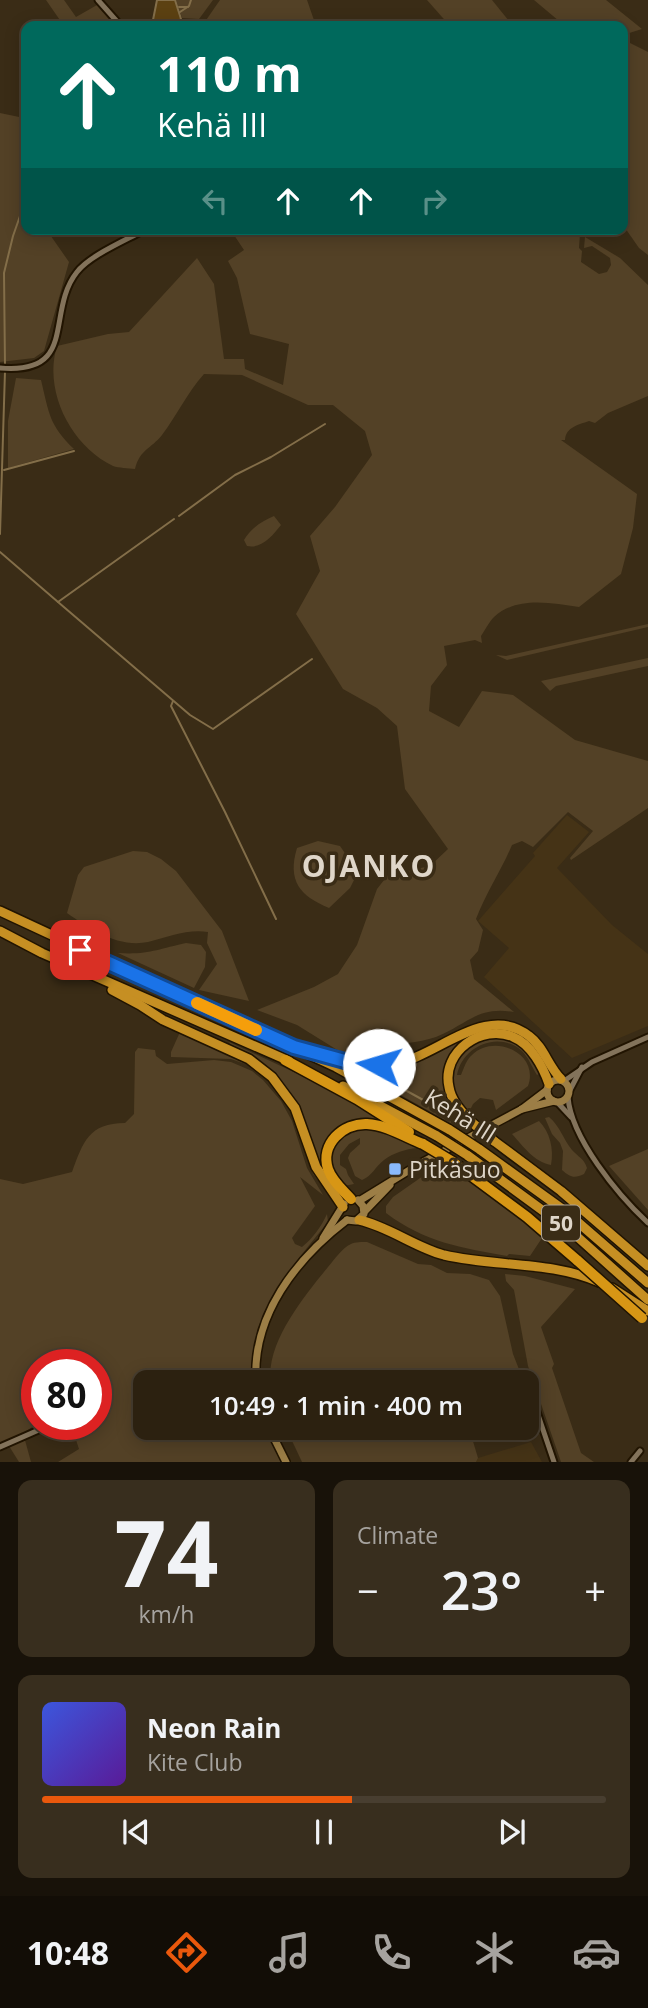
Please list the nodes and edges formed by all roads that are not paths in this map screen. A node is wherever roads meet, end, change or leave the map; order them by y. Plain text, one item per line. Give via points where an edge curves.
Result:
1 (98, 0) edge
2 (117, 21) edge
3 (136, 235) edge
4 (0, 368) edge
5 (0, 911) edge
6 (0, 931) edge
7 (42, 953) junction
8 (648, 1037) edge
9 (294, 1047) junction
10 (285, 1059) junction
11 (582, 1068) junction
12 (562, 1080) junction
13 (548, 1087) junction
14 (569, 1093) junction
15 (556, 1101) junction
16 (522, 1109) junction
17 (573, 1119) junction
18 (423, 1143) junction
19 (401, 1175) junction
20 (355, 1200) junction
21 (342, 1209) junction
22 (362, 1216) junction
23 (347, 1220) junction
24 (648, 1223) edge
25 (319, 1244) junction
26 (648, 1266) edge
27 (648, 1283) edge
28 (648, 1300) edge
29 (646, 1318) edge
30 (257, 1370) edge
31 (539, 1418) edge
32 (21, 1438) edge
33 (275, 1440) edge
34 (0, 1447) edge
35 (640, 1451) dead end
36 (286, 1462) edge
37 (554, 1462) edge
38 (631, 1462) edge

1 - 2 street
3 - 4 street via 78,270 47,357 33,366
5 - 9 highway, Kehä III / 50
6 - 7 highway, Kehä III / 50
7 - 10 highway, Kehä III / 50
7 - 21 highway via 265,1070 295,1108 316,1167
8 - 11 street
9 - 12 highway via 352,1063 393,1065 474,1029 499,1025 515,1028 536,1041
9 - 27 highway, Kehä III / 50, bridge via 373,1086 479,1149 565,1210
10 - 18 highway
10 - 28 highway, Kehä III / 50, bridge via 467,1155 562,1224
11 - 12 street
11 - 14 street
12 - 13 main road
12 - 14 main road
13 - 15 main road via 549,1097
13 - 16 main road
13 - 26 highway, bridge via 530,1049 496,1033 473,1039 457,1053 448,1075 451,1095 468,1120
14 - 15 main road
14 - 17 street
15 - 16 main road
15 - 17 street
16 - 19 main road
17 - 24 street via 613,1187
18 - 20 highway via 374,1125 358,1124 339,1133 331,1143 327,1163 331,1176
18 - 29 highway, bridge via 517,1209
19 - 20 main road
19 - 22 main road
20 - 21 main road
20 - 22 main road
21 - 23 main road
21 - 25 main road
22 - 23 main road
22 - 29 highway via 403,1239 444,1254 593,1279 622,1293
23 - 25 main road
25 - 30 main road via 268,1313 258,1345
31 - 37 street
32 - 34 street
33 - 36 main road
35 - 38 street

